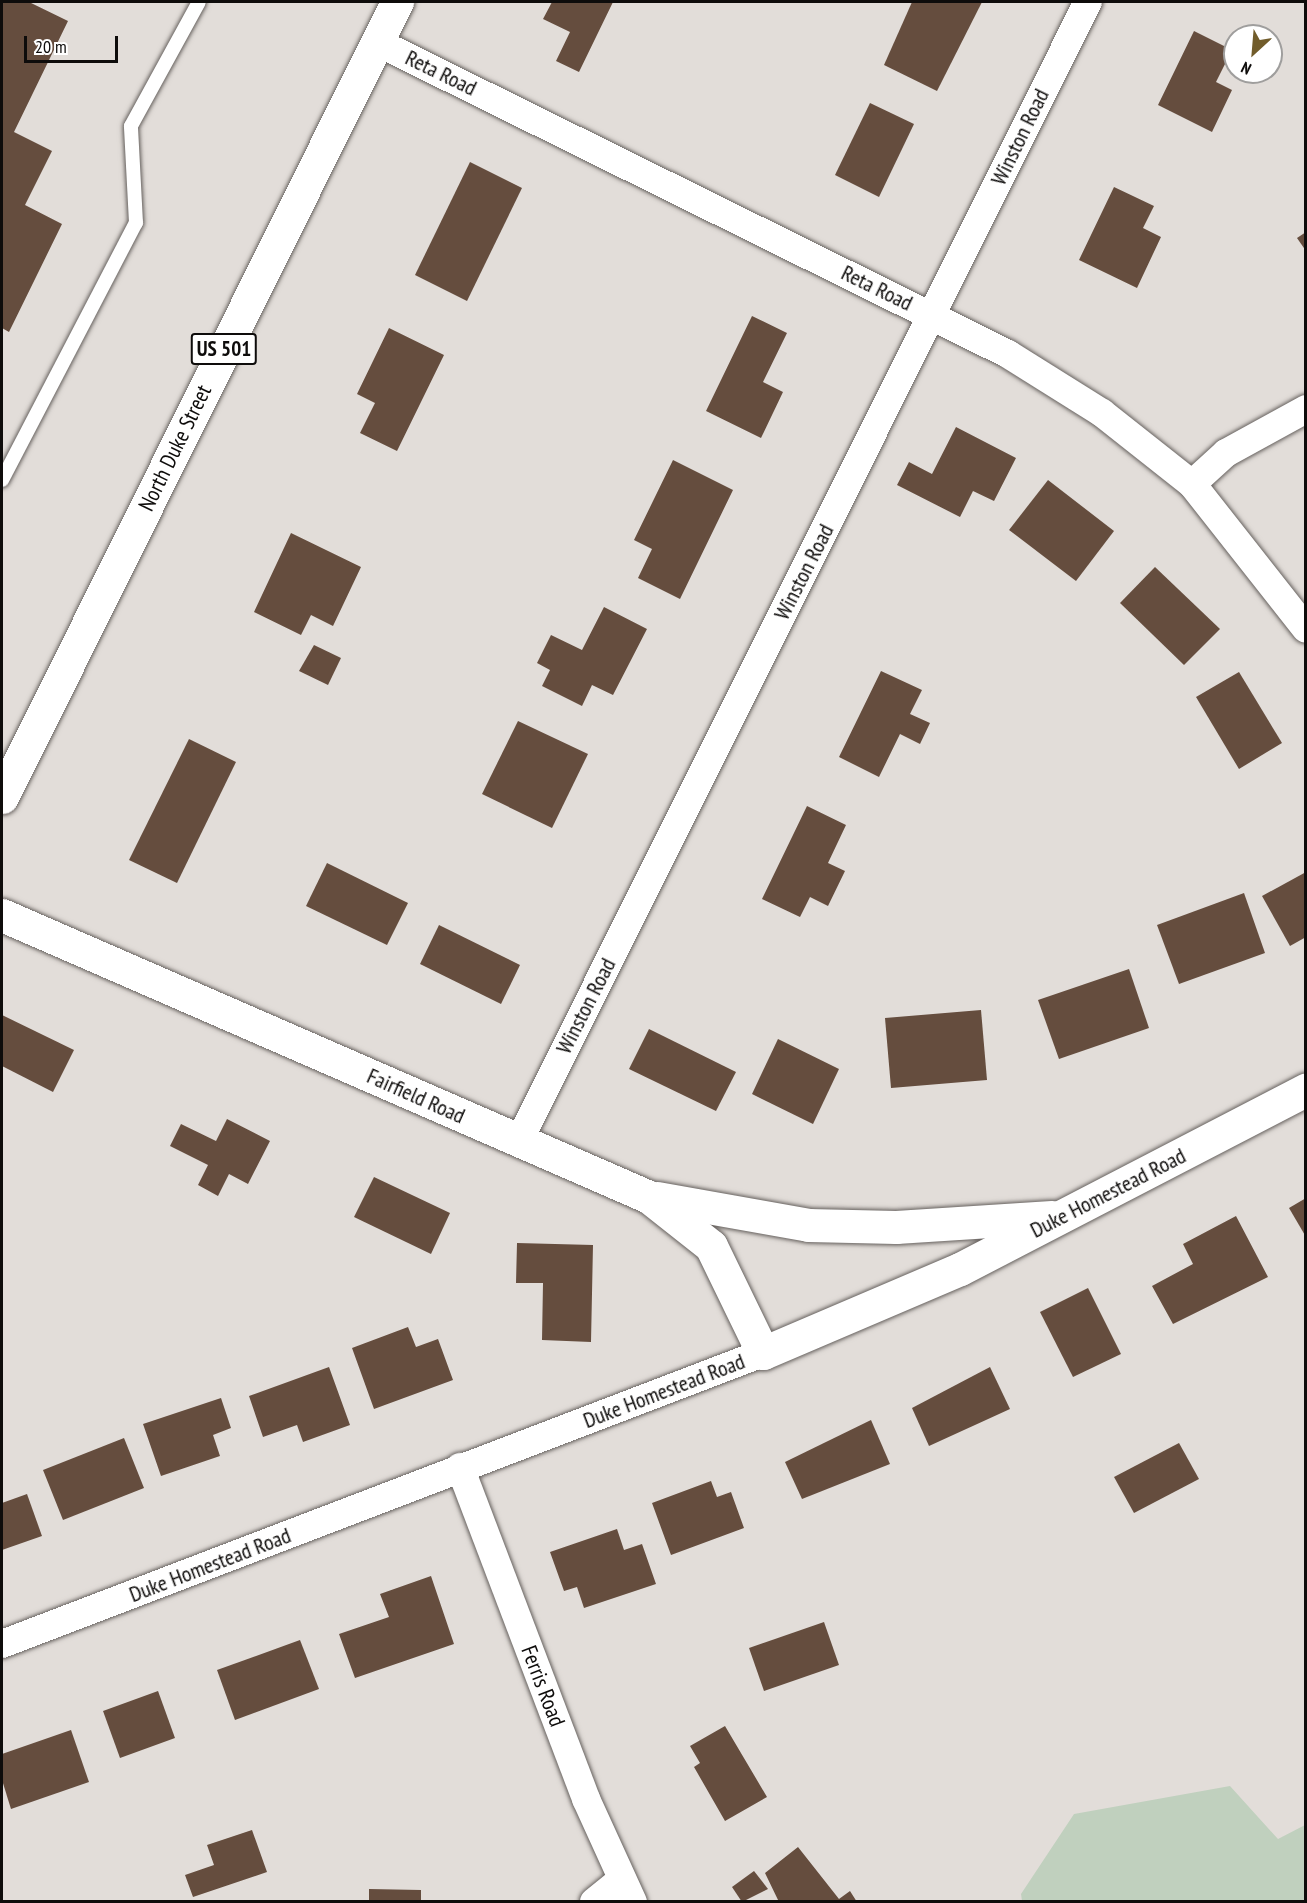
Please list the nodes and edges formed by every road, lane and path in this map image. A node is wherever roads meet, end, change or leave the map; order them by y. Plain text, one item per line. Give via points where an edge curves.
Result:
1 (199, 2) edge
2 (398, 2) edge
3 (1088, 2) edge
4 (377, 42) junction
5 (932, 315) junction
6 (1305, 409) edge
7 (2, 480) edge
8 (1192, 484) junction
9 (1305, 629) edge
10 (2, 797) edge
11 (2, 915) edge
12 (1305, 1090) edge
13 (519, 1141) junction
14 (649, 1197) junction
15 (1063, 1217) junction
16 (763, 1353) junction
17 (460, 1467) junction
18 (2, 1644) edge
19 (627, 1891) edge
20 (594, 1902) edge

1 - 7 lane via 131,126 136,223
2 - 4 main road, North Duke Street / US 501
3 - 5 street, Winston Road
4 - 5 street, Reta Road
4 - 10 main road, North Duke Street / US 501
5 - 8 street, Reta Road via 1008,354 1102,412
5 - 13 street, Winston Road
6 - 8 street via 1226,453
8 - 9 street, Reta Road
11 - 13 main road, Fairfield Road
12 - 15 main road, Duke Homestead Road
13 - 14 main road, Fairfield Road
14 - 15 main road via 808,1225 896,1227
14 - 16 main road, Fairfield Road via 711,1245
15 - 16 main road, Duke Homestead Road via 867,1311
16 - 17 street, Duke Homestead Road
17 - 18 street, Duke Homestead Road
17 - 19 street, Ferris Road
19 - 20 street

